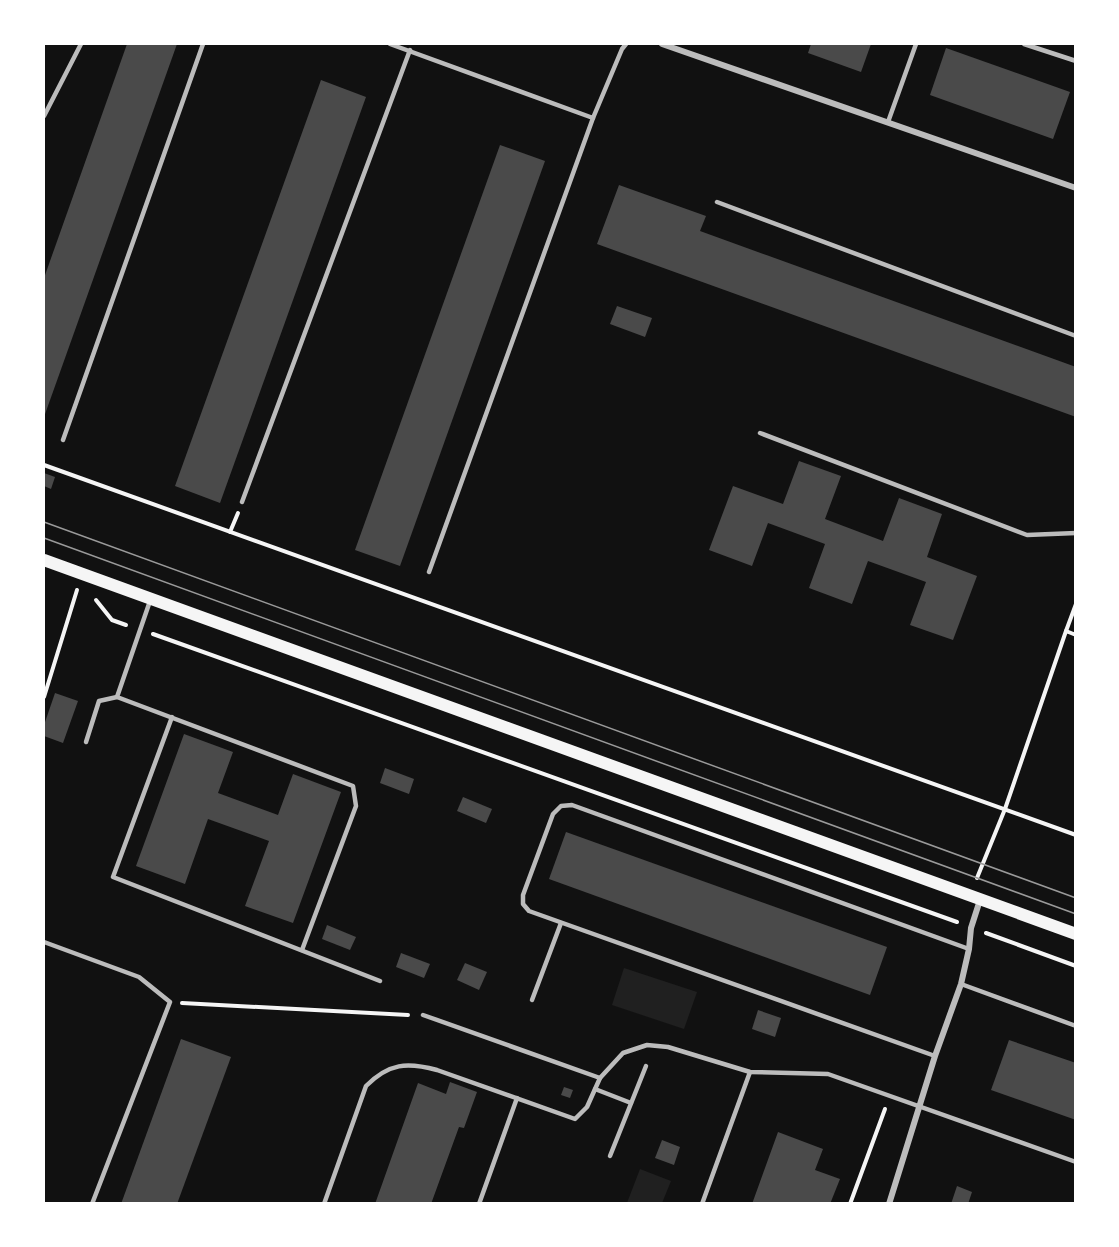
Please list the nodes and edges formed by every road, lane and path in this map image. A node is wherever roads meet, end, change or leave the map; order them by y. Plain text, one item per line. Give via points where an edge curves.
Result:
1 (81, 44) edge
2 (203, 44) edge
3 (390, 44) edge
4 (626, 44) edge
5 (662, 44) edge
6 (916, 44) edge
7 (1024, 44) edge
8 (410, 50) junction
9 (1076, 61) edge
10 (44, 116) edge
11 (593, 118) junction
12 (888, 122) junction
13 (1076, 188) edge
14 (717, 202) dead end
15 (1076, 336) edge
16 (760, 433) dead end
17 (63, 440) dead end
18 (44, 465) edge
19 (242, 502) dead end
20 (1076, 534) edge
21 (44, 560) edge
22 (429, 572) dead end
23 (84, 593) dead end
24 (92, 596) dead end
25 (151, 598) junction
26 (1076, 604) edge
27 (140, 629) junction
28 (1066, 631) junction
29 (1076, 635) edge
30 (44, 697) edge
31 (117, 697) junction
32 (172, 717) junction
33 (86, 742) dead end
34 (1005, 809) junction
35 (1076, 834) edge
36 (960, 892) junction
37 (980, 899) junction
38 (935, 914) junction
39 (561, 923) junction
40 (971, 928) junction
41 (1076, 934) edge
42 (44, 942) edge
43 (969, 949) junction
44 (302, 950) junction
45 (1076, 966) edge
46 (380, 981) dead end
47 (961, 984) junction
48 (532, 1000) dead end
49 (170, 1002) junction
50 (423, 1016) joint
51 (1076, 1026) edge
52 (935, 1056) junction
53 (646, 1066) dead end
54 (750, 1072) junction
55 (600, 1078) junction
56 (595, 1089) junction
57 (890, 1097) junction
58 (517, 1098) junction
59 (631, 1103) junction
60 (920, 1107) junction
61 (609, 1156) dead end
62 (1076, 1162) edge
63 (92, 1203) edge
64 (324, 1203) edge
65 (479, 1203) edge
66 (702, 1203) edge
67 (850, 1203) edge
68 (889, 1203) edge

1 - 10 lane
2 - 17 lane
3 - 8 lane
4 - 11 lane
5 - 12 street
6 - 12 lane
7 - 9 lane
8 - 11 lane
8 - 19 lane
11 - 22 lane
12 - 13 street
14 - 15 lane
16 - 20 lane via 1027,536
18 - 34 path
21 - 25 main road
23 - 30 path via 77,590
24 - 27 path via 112,620
25 - 27 lane
25 - 36 main road
26 - 28 path
27 - 31 lane
27 - 38 path
28 - 29 path
28 - 34 path
31 - 32 lane
31 - 33 lane via 99,701
32 - 44 lane via 353,786 356,806
32 - 44 lane via 113,877
34 - 35 path
34 - 36 path via 977,878
36 - 37 main road
36 - 38 path
37 - 40 street
37 - 41 main road
38 - 40 path
39 - 43 lane via 529,911 523,904 523,895 553,814 561,806 572,806
39 - 48 lane
39 - 52 lane
40 - 43 street
40 - 45 path
42 - 49 lane via 139,977
43 - 47 street
44 - 46 lane
47 - 51 lane
47 - 52 street
49 - 50 path
49 - 63 lane
50 - 55 lane
52 - 60 street
53 - 59 lane
54 - 55 lane via 668,1047 647,1046 623,1053
54 - 57 lane via 828,1074
54 - 66 lane
55 - 56 lane
56 - 58 lane via 587,1107 575,1119
56 - 59 lane
57 - 60 lane
57 - 67 path
58 - 64 lane via 416,1064 395,1066 378,1074 366,1086
58 - 65 lane
59 - 61 lane
60 - 62 lane
60 - 68 street

